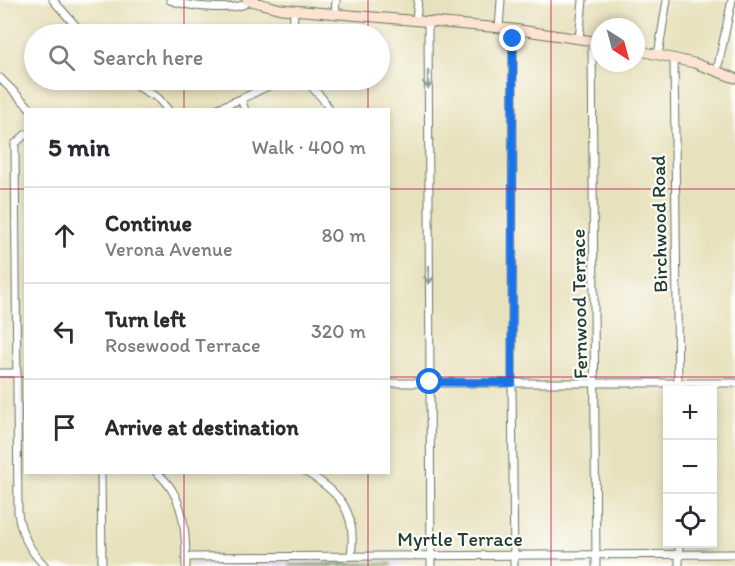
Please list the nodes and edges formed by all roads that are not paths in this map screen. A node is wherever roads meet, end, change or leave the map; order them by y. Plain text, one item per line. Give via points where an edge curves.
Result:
1 (53, 0) edge
2 (170, 0) edge
3 (248, 0) edge
4 (336, 0) edge
5 (418, 0) edge
6 (501, 0) edge
7 (583, 0) edge
8 (667, 0) edge
9 (732, 0) edge
10 (294, 11) junction
11 (335, 15) junction
12 (416, 20) junction
13 (428, 21) junction
14 (74, 24) edge
15 (293, 24) edge
16 (499, 28) junction
17 (513, 29) junction
18 (579, 39) junction
19 (591, 41) edge
20 (645, 52) edge
21 (658, 55) junction
22 (674, 58) junction
23 (717, 71) junction
24 (596, 72) edge
25 (0, 78) edge
26 (735, 78) edge
27 (144, 90) edge
28 (260, 90) edge
29 (314, 90) edge
30 (241, 99) junction
31 (30, 108) edge
32 (166, 108) edge
33 (218, 108) edge
34 (244, 108) edge
35 (329, 108) edge
36 (24, 136) edge
37 (0, 373) edge
38 (17, 373) junction
39 (390, 382) edge
40 (430, 382) junction
41 (596, 382) junction
42 (512, 383) junction
43 (735, 383) edge
44 (677, 386) edge
45 (101, 474) edge
46 (158, 474) edge
47 (309, 474) edge
48 (679, 548) edge
49 (735, 554) edge
50 (514, 555) junction
51 (596, 555) junction
52 (679, 555) junction
53 (186, 556) junction
54 (351, 556) junction
55 (431, 556) junction
56 (45, 566) edge
57 (102, 566) edge
58 (186, 566) edge
59 (431, 566) edge
60 (514, 566) edge
61 (596, 566) edge
62 (679, 566) edge

1 - 14 street
2 - 3 street via 232,8
3 - 10 main road
4 - 11 street
5 - 12 street
6 - 16 street
7 - 18 street
8 - 21 street
9 - 23 street
10 - 11 main road
10 - 15 street
11 - 12 main road
12 - 13 main road
13 - 16 main road
13 -> 40 street
16 - 17 main road
17 - 18 main road
17 - 42 street
18 - 19 main road
20 - 21 main road
21 - 22 main road
22 - 23 main road
22 - 44 street, Birchwood Road
23 - 26 main road
24 - 41 street, Fernwood Terrace
25 - 31 street
27 - 32 street
28 - 30 street
29 - 35 street
30 - 33 street
30 - 34 street
36 - 38 street via 15,144
37 - 38 street
38 - 56 street via 20,525 29,547
39 - 40 street
40 - 42 street
40 - 55 street
41 - 42 street
41 - 44 street
41 - 51 street, Fernwood Terrace
42 - 50 street
43 - 44 street
45 - 57 street
46 - 53 street via 178,500
47 - 54 street via 333,490 345,507 353,533
48 - 52 street
49 - 52 street, Myrtle Terrace
50 - 51 street, Myrtle Terrace
50 - 55 street, Myrtle Terrace
50 - 60 street
51 - 52 street, Myrtle Terrace
51 - 61 street, Fernwood Terrace
52 - 62 street
53 - 54 street, Myrtle Terrace
53 - 58 street
54 - 55 street, Myrtle Terrace
55 - 59 street

